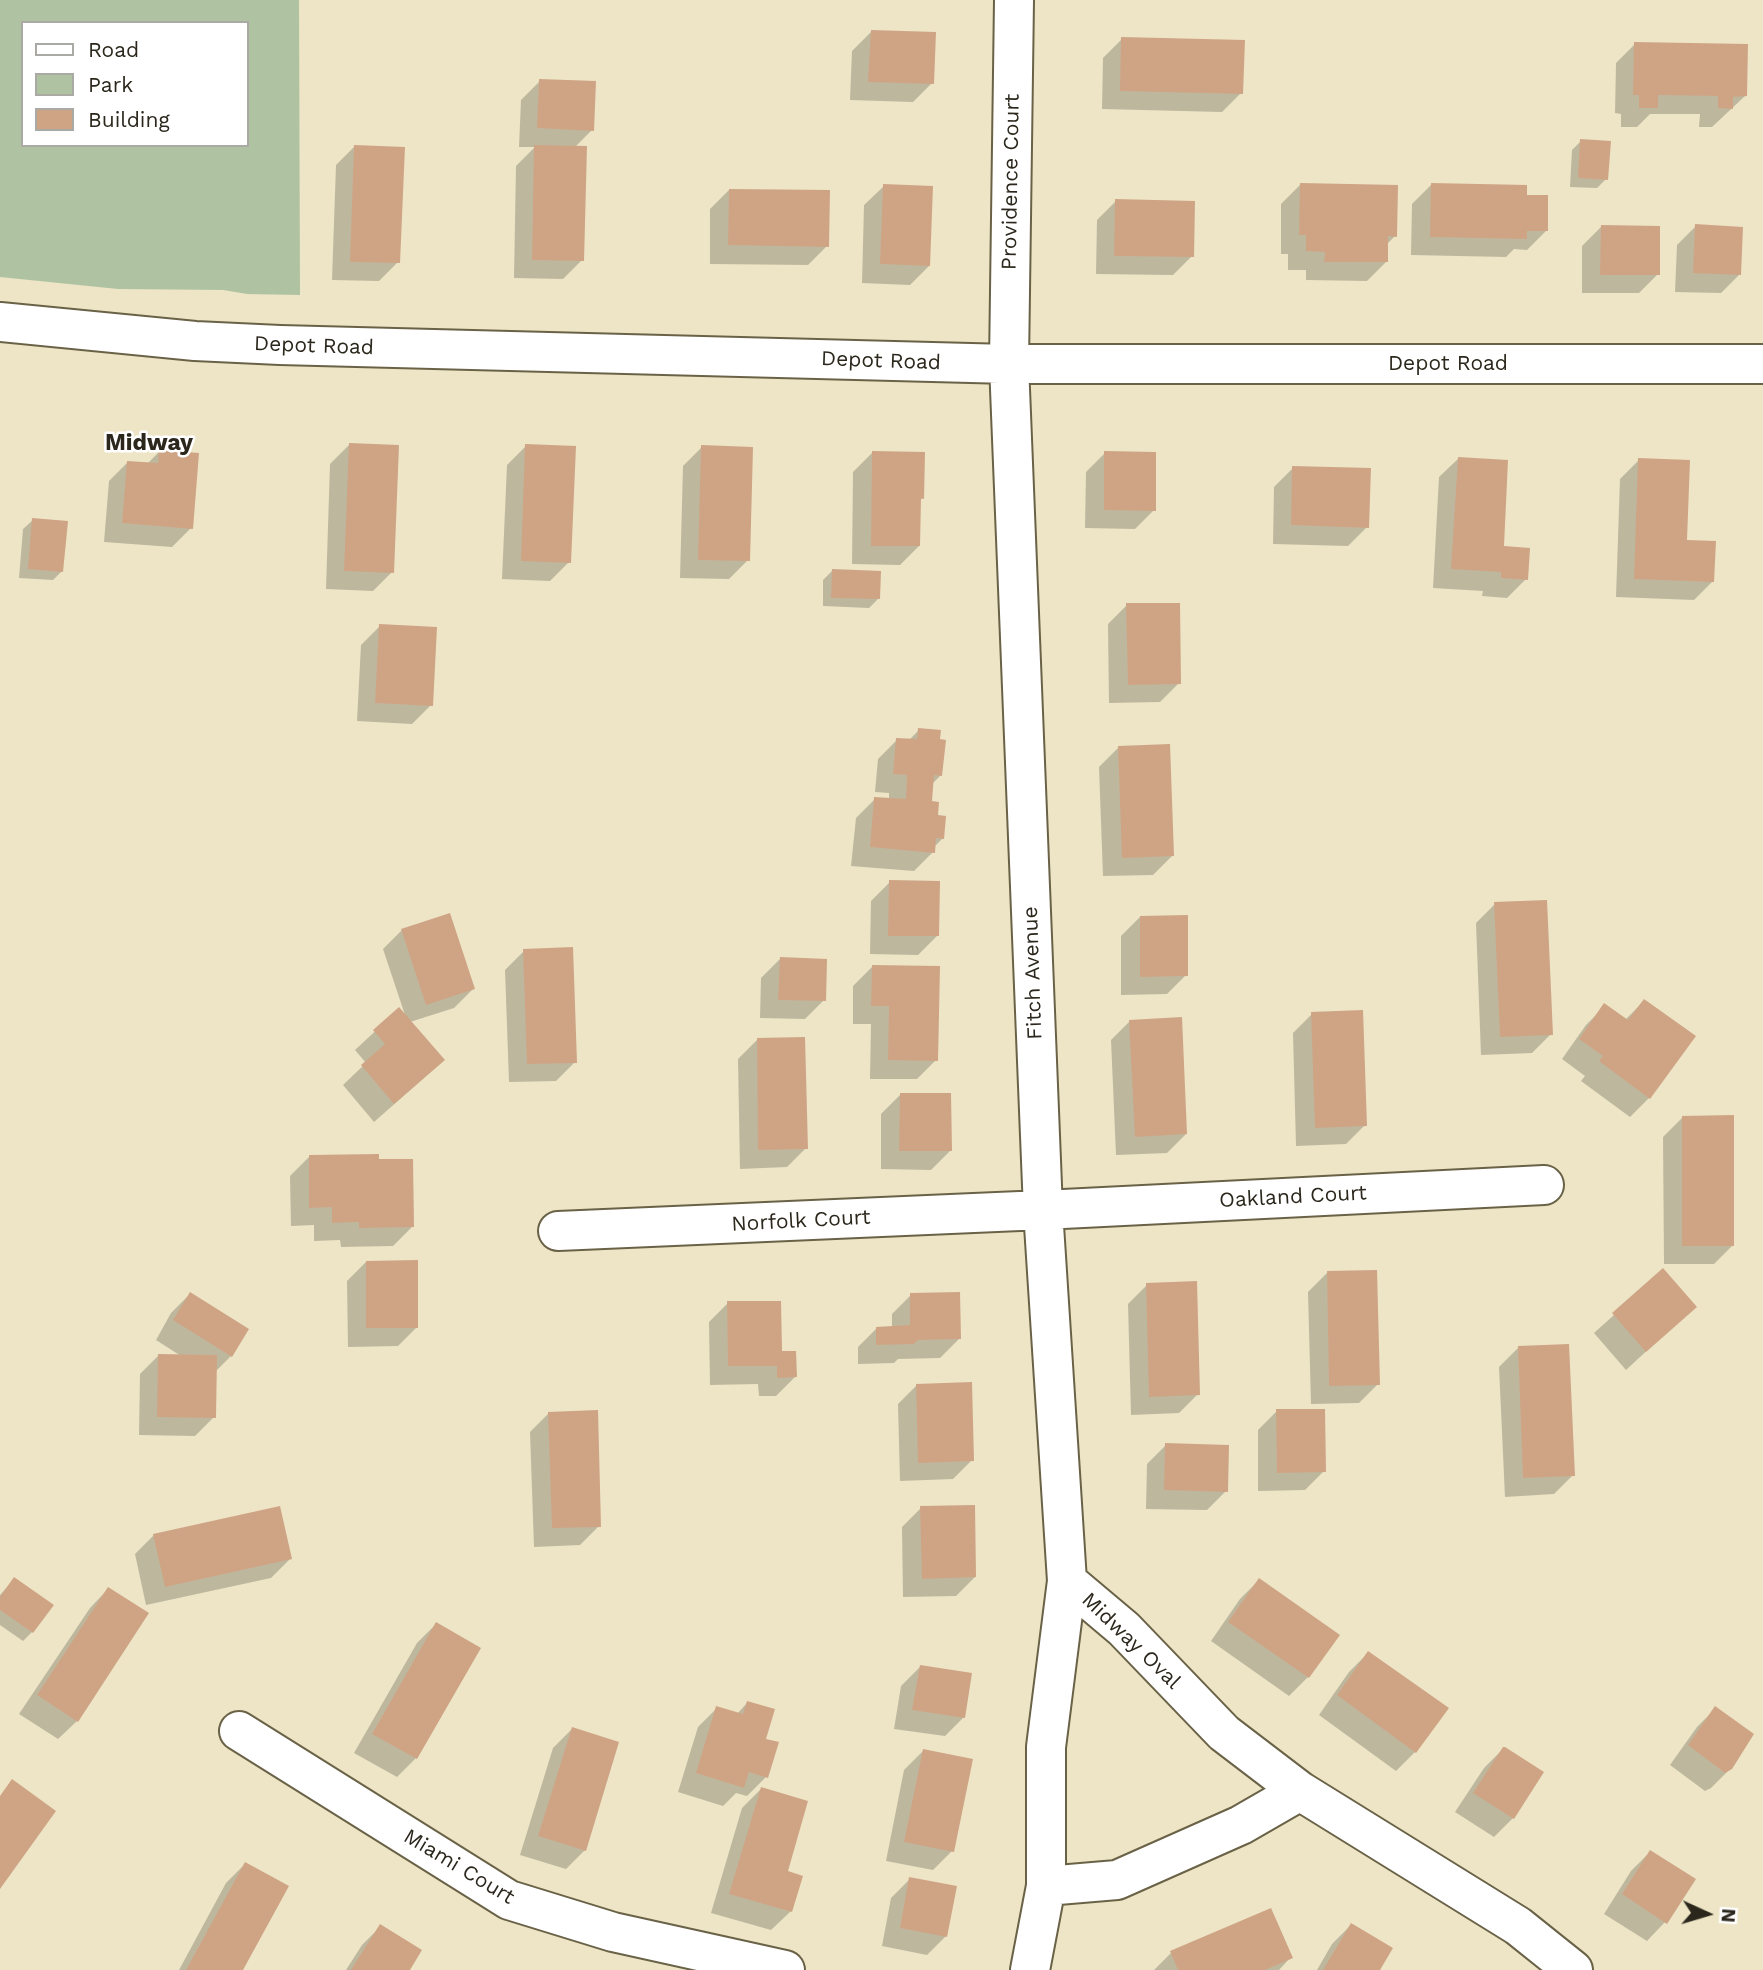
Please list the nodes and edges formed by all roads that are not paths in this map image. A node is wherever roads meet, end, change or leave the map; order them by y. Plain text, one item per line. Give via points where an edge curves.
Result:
1 (1014, 0) edge
2 (0, 322) edge
3 (1009, 364) junction
4 (1763, 364) edge
5 (1544, 1185) dead end
6 (1043, 1210) junction
7 (558, 1231) dead end
8 (1067, 1581) junction
9 (239, 1731) dead end
10 (1300, 1791) junction
11 (1046, 1886) junction
12 (785, 1970) edge
13 (1030, 1970) edge
14 (1573, 1970) edge

1 - 3 street, Providence Court
2 - 3 street, Depot Road via 280,345
3 - 4 street, Depot Road
3 - 6 street, Fitch Avenue
5 - 6 street, Oakland Court
6 - 7 street, Norfolk Court
6 - 8 street, Fitch Avenue
8 - 10 street, Midway Oval via 1124,1629 1224,1733
8 - 11 street, Midway Oval via 1046,1747
9 - 12 street, Miami Court via 509,1900 613,1932
10 - 11 street via 1241,1825 1117,1880
10 - 14 street, Midway Oval via 1518,1926
11 - 13 street, Midway Oval

